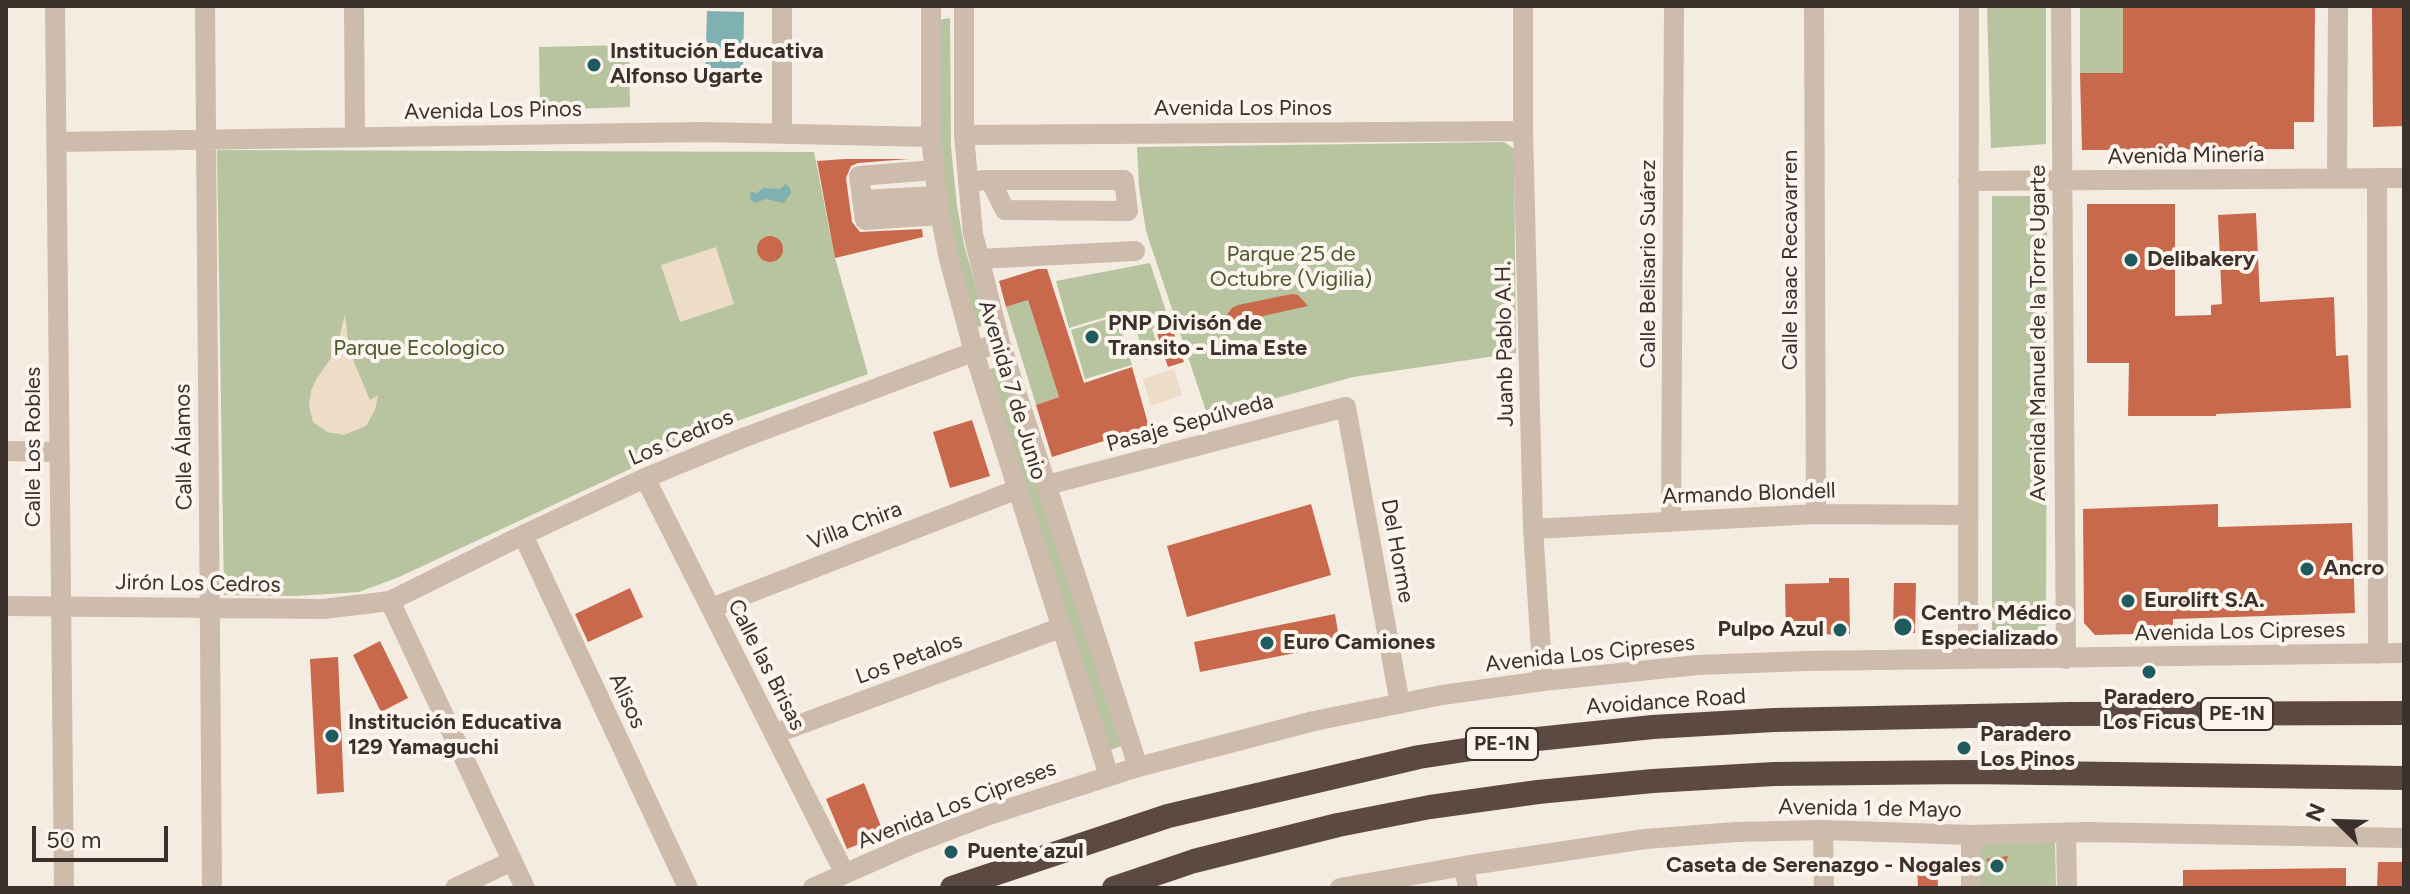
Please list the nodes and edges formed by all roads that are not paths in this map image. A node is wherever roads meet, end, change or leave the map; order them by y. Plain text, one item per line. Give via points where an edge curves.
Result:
1 (55, 6) edge
2 (205, 6) edge
3 (354, 6) edge
4 (782, 6) edge
5 (931, 6) edge
6 (964, 6) edge
7 (1523, 6) edge
8 (1674, 6) edge
9 (1814, 6) edge
10 (1969, 6) edge
11 (2061, 6) edge
12 (2338, 6) edge
13 (1523, 131) junction
14 (782, 132) junction
15 (964, 135) junction
16 (931, 137) junction
17 (355, 138) junction
18 (205, 141) junction
19 (56, 142) junction
20 (934, 170) junction
21 (2337, 178) junction
22 (2377, 178) junction
23 (2404, 178) edge
24 (990, 180) junction
25 (1968, 181) junction
26 (2061, 181) junction
27 (968, 183) junction
28 (939, 205) junction
29 (1135, 251) dead end
30 (979, 259) junction
31 (1000, 342) junction
32 (974, 352) junction
33 (1346, 407) joint
34 (6, 451) edge
35 (58, 452) junction
36 (645, 478) junction
37 (1047, 485) junction
38 (1018, 489) junction
39 (1816, 514) junction
40 (1968, 515) junction
41 (1671, 522) junction
42 (1533, 529) junction
43 (523, 535) junction
44 (390, 601) junction
45 (6, 606) edge
46 (59, 606) junction
47 (210, 608) junction
48 (711, 608) junction
49 (1060, 628) junction
50 (2404, 653) edge
51 (2378, 654) junction
52 (1968, 659) junction
53 (2066, 659) junction
54 (1543, 681) junction
55 (1400, 704) junction
56 (2404, 713) edge
57 (774, 734) junction
58 (1138, 767) junction
59 (1109, 776) junction
60 (2404, 778) edge
61 (1823, 830) junction
62 (2066, 832) junction
63 (1971, 835) junction
64 (2404, 838) edge
65 (512, 861) junction
66 (1464, 866) junction
67 (845, 874) junction
68 (64, 888) edge
69 (212, 888) edge
70 (455, 888) edge
71 (525, 888) edge
72 (688, 888) edge
73 (813, 888) edge
74 (952, 888) edge
75 (1114, 888) edge
76 (1340, 888) edge
77 (1468, 888) edge
78 (1824, 888) edge
79 (1971, 888) edge
80 (2067, 888) edge

1 - 19 street, Calle Los Robles
2 - 18 street, Calle Álamos
3 - 17 street
4 - 14 street
5 - 16 street, Avenida 7 de Junio
6 - 15 street, Avenida 7 de Junio
7 - 13 street, Juanb Pablo A.H.
8 - 41 street, Calle Belisario Suárez
9 - 39 street, Calle Isaac Recavarren
10 - 25 street
11 - 26 street, Avenida Manuel de la Torre Ugarte
12 - 21 street
13 - 15 street, Avenida Los Pinos
13 - 42 street, Juanb Pablo A.H.
14 - 16 street, Avenida Los Pinos
14 - 17 street, Avenida Los Pinos
15 - 27 street, Avenida 7 de Junio
16 - 20 street, Avenida 7 de Junio
17 - 18 street, Avenida Los Pinos
18 - 19 street, Avenida Los Pinos
18 - 47 street, Calle Álamos
19 - 35 street, Calle Los Robles
20 - 28 street, Avenida 7 de Junio
20 - 28 street via 859,176 862,200
21 - 22 street, Avenida Minería
21 - 26 street, Avenida Minería
22 - 23 street, Avenida Minería
22 - 51 street
24 - 24 street via 1124,180 1128,211 1005,210
24 - 27 street
25 - 26 street, Avenida Minería
25 - 40 street
26 - 53 street, Avenida Manuel de la Torre Ugarte
27 - 30 street, Avenida 7 de Junio
28 - 32 street, Avenida 7 de Junio
29 - 30 street
30 - 31 street, Avenida 7 de Junio
31 - 32 street, Los Cedros
31 - 37 street, Avenida 7 de Junio
32 - 36 street, Los Cedros
32 - 38 street, Avenida 7 de Junio
33 - 37 street, Pasaje Sepúlveda
33 - 55 street, Del Horme
34 - 35 street
35 - 46 street, Calle Los Robles
36 - 43 street, Los Cedros
36 - 48 street, Calle las Brisas
37 - 58 street, Avenida 7 de Junio
38 - 48 street, Villa Chira
38 - 49 street, Avenida 7 de Junio
39 - 40 street, Armando Blondell
39 - 41 street, Armando Blondell
40 - 52 street
41 - 42 street, Armando Blondell
42 - 54 street, Juanb Pablo A.H.
43 - 44 street, Los Cedros
43 - 72 street, Alisos
44 - 47 street, Jirón Los Cedros via 323,609
44 - 65 street
45 - 46 street, Jirón Los Cedros
46 - 47 street, Jirón Los Cedros
46 - 68 street, Calle Los Robles
47 - 69 street, Calle Álamos
48 - 57 street, Calle las Brisas
49 - 57 street, Los Petalos
49 - 59 street, Avenida 7 de Junio
50 - 51 street, Avenida Los Cipreses
51 - 53 street, Avenida Los Cipreses
52 - 53 street, Avenida Los Cipreses
52 - 54 street, Avenida Los Cipreses via 1697,665
54 - 55 street, Avenida Los Cipreses
55 - 58 street, Avenida Los Cipreses
56 - 74 highway, Avoidance Road / PE-1N via 1774,720 1537,739 1419,757 1168,816
57 - 67 street, Calle las Brisas
58 - 59 street, Avenida Los Cipreses
59 - 67 street, Avenida Los Cipreses via 989,815
60 - 75 highway, PE-1N via 1969,772 1653,781 1430,807 1338,825 1194,861
61 - 63 street, Avenida 1 de Mayo
61 - 66 street, Avenida 1 de Mayo via 1645,839
61 - 78 street
62 - 63 street, Avenida 1 de Mayo
62 - 64 street, Avenida 1 de Mayo
62 - 80 street
63 - 79 street
65 - 70 street
65 - 71 street
66 - 76 street, Avenida 1 de Mayo
66 - 77 street
67 - 73 street, Avenida Los Cipreses

